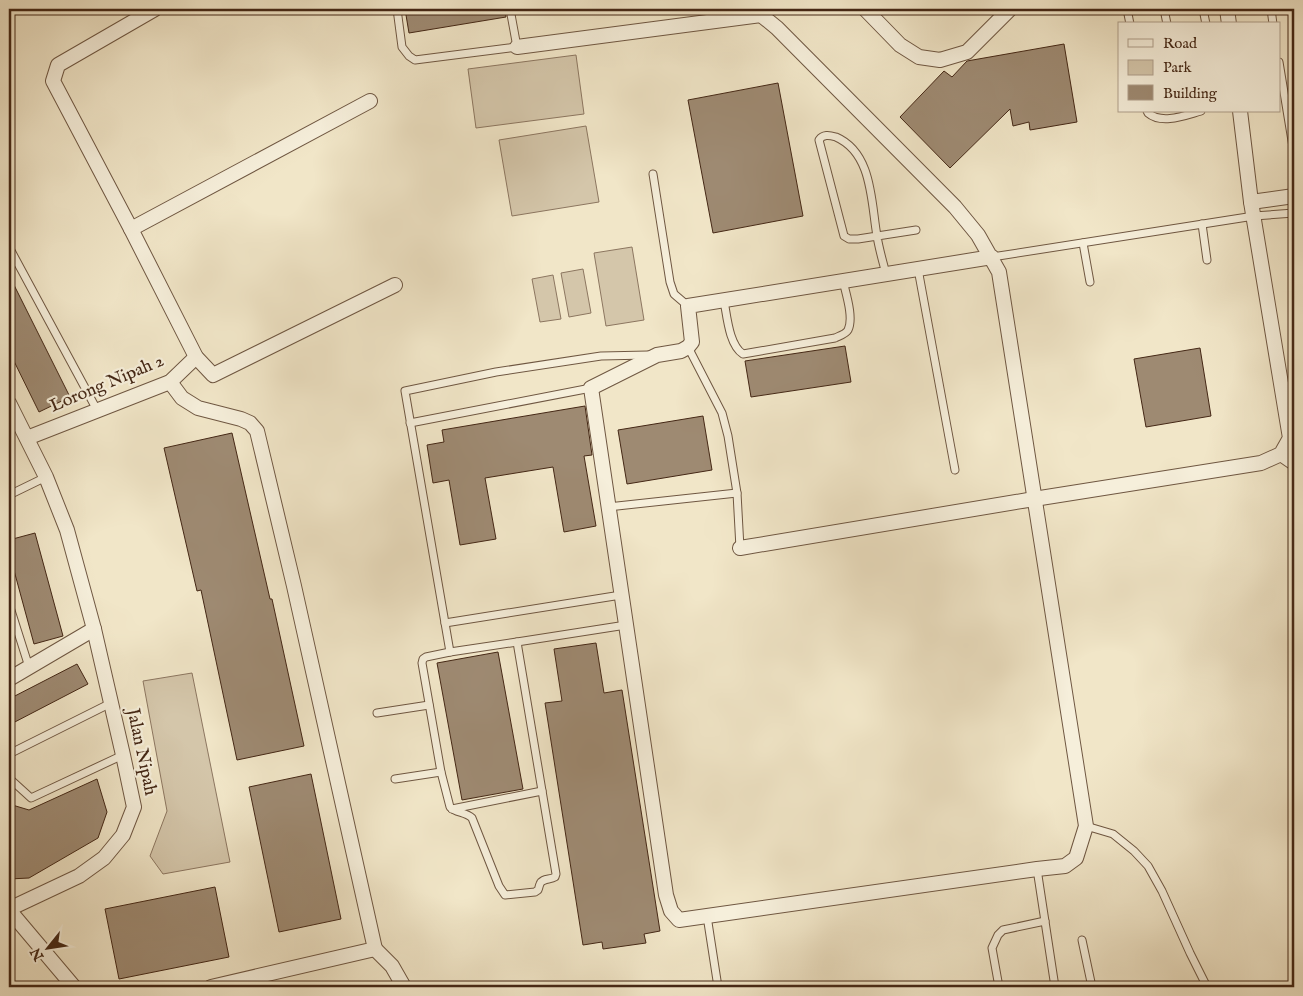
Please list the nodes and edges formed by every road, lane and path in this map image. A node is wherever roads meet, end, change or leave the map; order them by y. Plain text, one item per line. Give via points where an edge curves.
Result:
1 (154, 9) edge
2 (397, 9) edge
3 (510, 9) edge
4 (865, 9) edge
5 (1010, 9) edge
6 (1127, 9) edge
7 (1164, 9) edge
8 (1204, 9) edge
9 (1227, 9) edge
10 (1271, 9) edge
11 (760, 12) edge
12 (1130, 22) edge
13 (1167, 22) edge
14 (1206, 22) edge
15 (1229, 22) edge
16 (1273, 22) edge
17 (517, 48) junction
18 (1280, 68) edge
19 (370, 101) dead end
20 (1148, 112) edge
21 (1240, 112) edge
22 (1185, 113) edge
23 (1294, 153) edge
24 (652, 174) dead end
25 (1294, 196) edge
26 (1252, 209) junction
27 (1294, 212) edge
28 (1202, 224) junction
29 (131, 229) junction
30 (916, 230) dead end
31 (877, 236) junction
32 (1083, 243) junction
33 (9, 247) edge
34 (992, 258) junction
35 (1207, 260) dead end
36 (918, 269) junction
37 (886, 274) junction
38 (844, 281) junction
39 (1090, 282) dead end
40 (395, 285) dead end
41 (724, 301) junction
42 (688, 306) junction
43 (688, 347) junction
44 (657, 355) junction
45 (196, 356) junction
46 (170, 382) junction
47 (591, 388) junction
48 (9, 403) edge
49 (96, 410) junction
50 (410, 423) junction
51 (27, 438) junction
52 (1281, 454) junction
53 (1294, 463) edge
54 (955, 470) dead end
55 (46, 477) junction
56 (738, 493) junction
57 (9, 495) edge
58 (1034, 499) junction
59 (608, 507) junction
60 (740, 548) joint
61 (621, 595) junction
62 (9, 604) edge
63 (445, 623) junction
64 (626, 625) junction
65 (94, 629) junction
66 (516, 642) junction
67 (450, 652) junction
68 (29, 667) junction
69 (9, 679) edge
70 (111, 702) junction
71 (429, 705) junction
72 (377, 713) dead end
73 (9, 754) edge
74 (123, 755) junction
75 (441, 772) junction
76 (9, 778) edge
77 (395, 779) dead end
78 (542, 791) junction
79 (452, 809) junction
80 (1086, 826) junction
81 (1037, 869) junction
82 (9, 909) edge
83 (707, 916) junction
84 (1046, 922) junction
85 (1082, 940) dead end
86 (375, 948) junction
87 (74, 987) edge
88 (211, 987) edge
89 (404, 987) edge
90 (718, 987) edge
91 (999, 987) edge
92 (1055, 987) edge
93 (1092, 987) edge
94 (1207, 987) edge

1 - 29 street via 58,65 53,81
2 - 17 lane via 402,47 415,60
3 - 17 lane
4 - 5 street via 900,45 919,57 940,60 967,52
6 - 12 lane
7 - 13 lane
8 - 14 lane
9 - 15 street
10 - 16 lane
11 - 17 street
11 - 34 street via 955,207
18 - 23 lane
19 - 29 street
20 - 22 lane via 1152,117 1161,118
21 - 26 street
24 - 42 lane via 670,282 674,294
25 - 26 street
26 - 27 lane
26 - 28 lane
26 - 52 street via 1290,438
28 - 32 lane
28 - 35 lane
29 - 45 street
30 - 31 lane
31 - 31 lane via 870,184 853,148 838,138 822,136 819,140 844,236 849,239
31 - 37 lane
32 - 34 lane
32 - 39 lane
33 - 49 lane
34 - 36 street
34 - 58 street via 999,272
36 - 37 street
36 - 54 lane
37 - 38 street
38 - 41 street
38 - 41 lane via 851,319 844,334 743,354 737,350 733,340
40 - 45 street via 213,375
41 - 42 street
42 - 43 street via 692,342
43 - 44 street
43 - 56 lane via 722,413
44 - 47 street
44 - 50 lane via 601,356 496,372 405,391
45 - 46 street, Lorong Nipah 2
46 - 49 street, Lorong Nipah 2
46 - 86 street via 182,398 198,408 250,422 257,431
47 - 50 lane
47 - 59 street
48 - 51 street, Jalan Nipah
49 - 51 street, Lorong Nipah 2
50 - 63 lane
51 - 55 street, Jalan Nipah
52 - 53 street
52 - 58 street via 1261,463
55 - 57 lane
55 - 65 street, Jalan Nipah via 67,530
56 - 59 lane
56 - 60 lane
58 - 60 street
58 - 80 street
59 - 61 street
61 - 63 lane
61 - 64 street
62 - 68 lane
63 - 67 lane
64 - 66 lane
64 - 83 street via 666,895 671,912 679,920
65 - 68 street
65 - 70 street, Jalan Nipah
66 - 67 lane
66 - 78 lane
67 - 71 lane via 423,659
68 - 69 street
70 - 73 lane
70 - 74 street, Jalan Nipah
71 - 72 lane
71 - 75 lane
74 - 76 lane via 31,798
74 - 82 street, Jalan Nipah via 134,807 123,834 104,858 78,876
75 - 77 lane
75 - 79 lane
78 - 79 lane
78 - 79 lane via 556,874 552,880 543,880 535,892 505,895 472,818
80 - 81 street via 1076,858 1065,866
80 - 94 lane via 1113,834 1148,866
81 - 83 street
81 - 84 lane
82 - 87 street
83 - 90 lane
84 - 91 lane via 1003,930 998,935 992,948
84 - 92 lane
85 - 93 lane
86 - 88 street
86 - 89 street via 392,966

